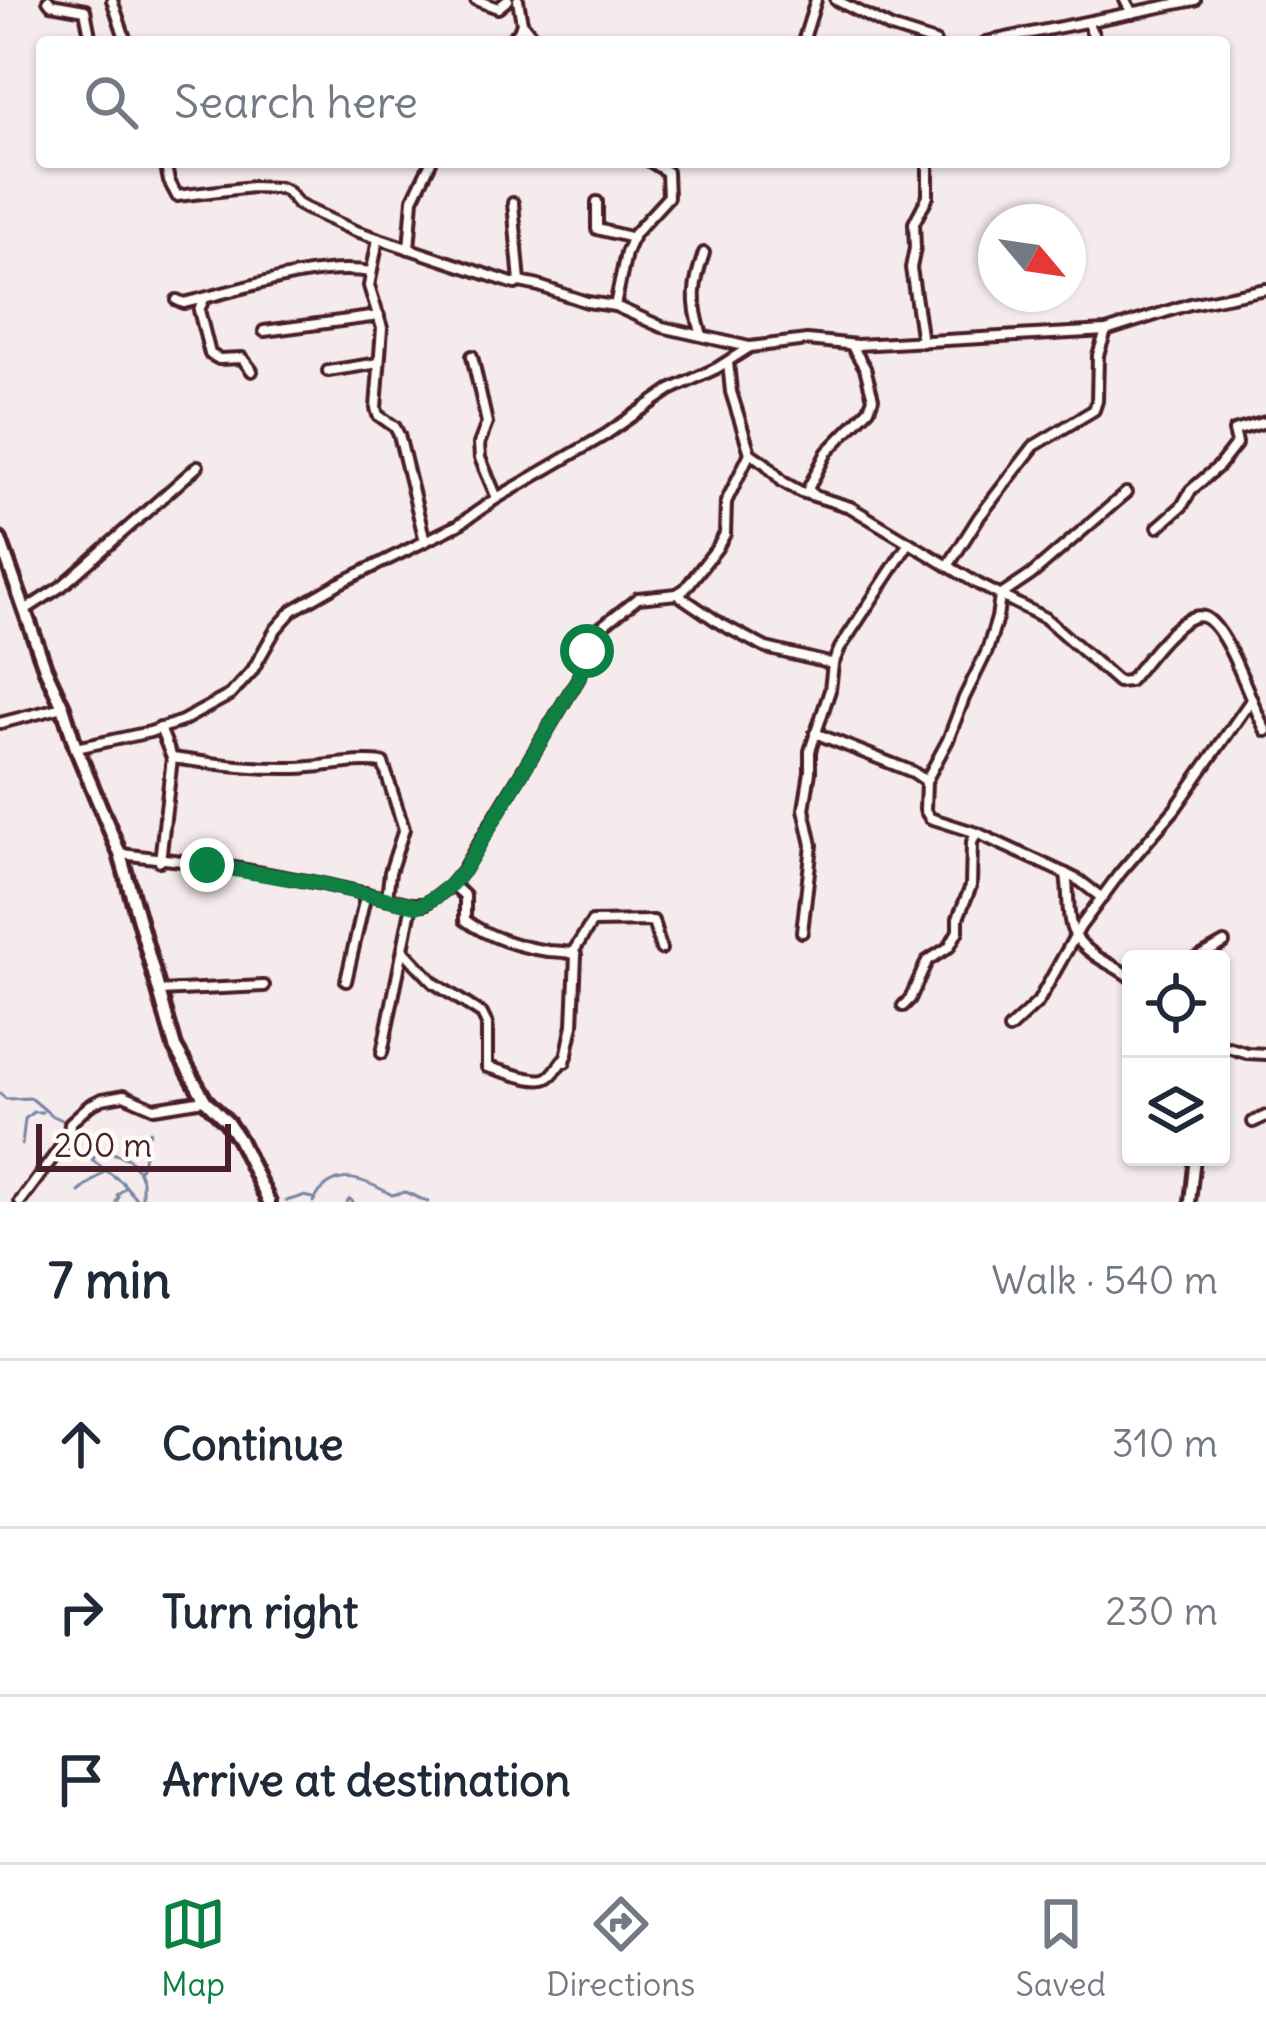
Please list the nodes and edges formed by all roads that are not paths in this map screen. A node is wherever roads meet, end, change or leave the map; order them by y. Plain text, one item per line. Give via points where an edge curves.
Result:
1 (48, 0) edge
2 (112, 0) edge
3 (476, 0) edge
4 (508, 0) edge
5 (518, 0) edge
6 (816, 0) edge
7 (836, 0) edge
8 (1125, 0) edge
9 (1195, 0) edge
10 (1132, 13) junction
11 (1088, 22) junction
12 (522, 23) junction
13 (90, 36) dead end
14 (123, 36) edge
15 (514, 36) edge
16 (533, 36) edge
17 (805, 36) edge
18 (916, 36) edge
19 (1017, 36) edge
20 (1094, 36) edge
21 (167, 168) edge
22 (427, 168) edge
23 (661, 168) edge
24 (928, 168) edge
25 (597, 202) dead end
26 (513, 203) dead end
27 (378, 238) junction
28 (633, 238) junction
29 (410, 249) junction
30 (704, 253) dead end
31 (370, 272) junction
32 (520, 282) junction
33 (1266, 289) edge
34 (205, 298) junction
35 (177, 300) dead end
36 (615, 306) junction
37 (379, 316) junction
38 (264, 331) dead end
39 (1106, 331) junction
40 (702, 335) junction
41 (732, 341) junction
42 (922, 342) junction
43 (851, 345) junction
44 (750, 347) junction
45 (472, 356) dead end
46 (732, 359) junction
47 (380, 363) junction
48 (252, 370) dead end
49 (328, 371) dead end
50 (1266, 422) edge
51 (750, 453) junction
52 (198, 466) dead end
53 (1126, 494) dead end
54 (815, 496) junction
55 (497, 498) junction
56 (1158, 527) dead end
57 (0, 540) edge
58 (425, 541) junction
59 (909, 543) junction
60 (3, 559) edge
61 (948, 566) junction
62 (676, 594) junction
63 (1000, 596) junction
64 (25, 610) junction
65 (833, 664) junction
66 (1250, 702) junction
67 (63, 707) junction
68 (0, 722) edge
69 (160, 728) junction
70 (1266, 731) edge
71 (815, 733) junction
72 (76, 748) junction
73 (172, 758) junction
74 (926, 781) junction
75 (976, 833) junction
76 (120, 854) junction
77 (160, 861) junction
78 (1066, 874) junction
79 (452, 884) junction
80 (366, 893) junction
81 (387, 898) junction
82 (1102, 898) junction
83 (412, 904) junction
84 (802, 932) dead end
85 (1074, 938) junction
86 (1224, 944) dead end
87 (661, 949) dead end
88 (403, 950) junction
89 (1213, 950) edge
90 (573, 952) junction
91 (1122, 972) edge
92 (346, 981) dead end
93 (264, 986) dead end
94 (158, 991) junction
95 (903, 1006) dead end
96 (1009, 1029) dead end
97 (1230, 1048) edge
98 (382, 1052) dead end
99 (1266, 1054) edge
100 (206, 1100) junction
101 (1266, 1116) edge
102 (1253, 1122) dead end
103 (1194, 1166) edge
104 (20, 1202) edge
105 (269, 1202) edge
106 (1190, 1202) edge

1 - 13 street via 85,10
2 - 14 street
3 - 4 street via 498,8
5 - 12 street
6 - 17 street
7 - 18 street
8 - 10 street
9 - 10 street
10 - 11 street
11 - 19 street
11 - 20 street
12 - 15 street
12 - 16 street
21 - 27 street via 177,196 280,188 307,209
22 - 29 street via 413,200
23 - 28 street via 668,196
24 - 42 street via 911,268
25 - 28 street via 597,229
26 - 32 street
27 - 29 street
27 - 31 street
28 - 36 street
29 - 32 street
30 - 40 street via 693,298
31 - 34 street via 279,279
31 - 37 street
32 - 36 street
33 - 39 street
34 - 35 street
34 - 48 street via 199,310 210,354 242,358
36 - 40 street
37 - 38 street
37 - 47 street
39 - 42 street
39 - 61 street via 1094,410 1034,446
40 - 41 street
41 - 44 street
41 - 46 street
42 - 43 street
43 - 44 street
43 - 54 street via 873,398 827,452 808,489
44 - 46 street
45 - 55 street via 487,423 478,450
46 - 51 street via 731,392
46 - 55 street
47 - 49 street
47 - 58 street via 378,415 399,435
50 - 56 street via 1234,431 1237,443 1219,466
51 - 54 street via 791,488
51 - 62 street via 726,502 724,538
52 - 64 street
53 - 63 street
54 - 59 street
55 - 58 street
57 - 60 main road
58 - 69 street via 292,610 230,695
59 - 61 street
59 - 65 street
60 - 64 main road
61 - 63 street
62 - 65 street via 766,648
62 - 79 street via 638,598 592,636 578,679
63 - 66 street via 1045,618 1124,684 1183,622 1205,617 1240,670
63 - 74 street via 987,651
64 - 67 main road
65 - 71 street
66 - 70 street
66 - 82 street
67 - 68 street
67 - 72 main road
69 - 72 street
69 - 73 street
71 - 74 street
71 - 84 street via 804,809 812,845
72 - 76 main road
73 - 77 street
73 - 81 street via 250,769 383,763 404,829
74 - 75 street via 927,814
75 - 78 street
75 - 95 street via 958,932 927,961
76 - 77 street
76 - 94 main road
77 - 80 street
78 - 82 street
78 - 85 street
79 - 83 street
79 - 90 street via 465,896 465,920 480,930
80 - 81 street
80 - 92 street
81 - 83 street
82 - 85 street
83 - 88 street
85 - 91 street
85 - 96 street via 1038,1002
86 - 89 street
87 - 90 street via 653,921 592,922
88 - 90 street via 434,983 482,1014 487,1067 539,1081 566,1059
88 - 98 street
93 - 94 street
94 - 100 main road via 179,1057
97 - 99 street
100 - 104 street via 154,1108 124,1095 90,1105
100 - 105 main road via 239,1140
101 - 102 street
103 - 106 street

